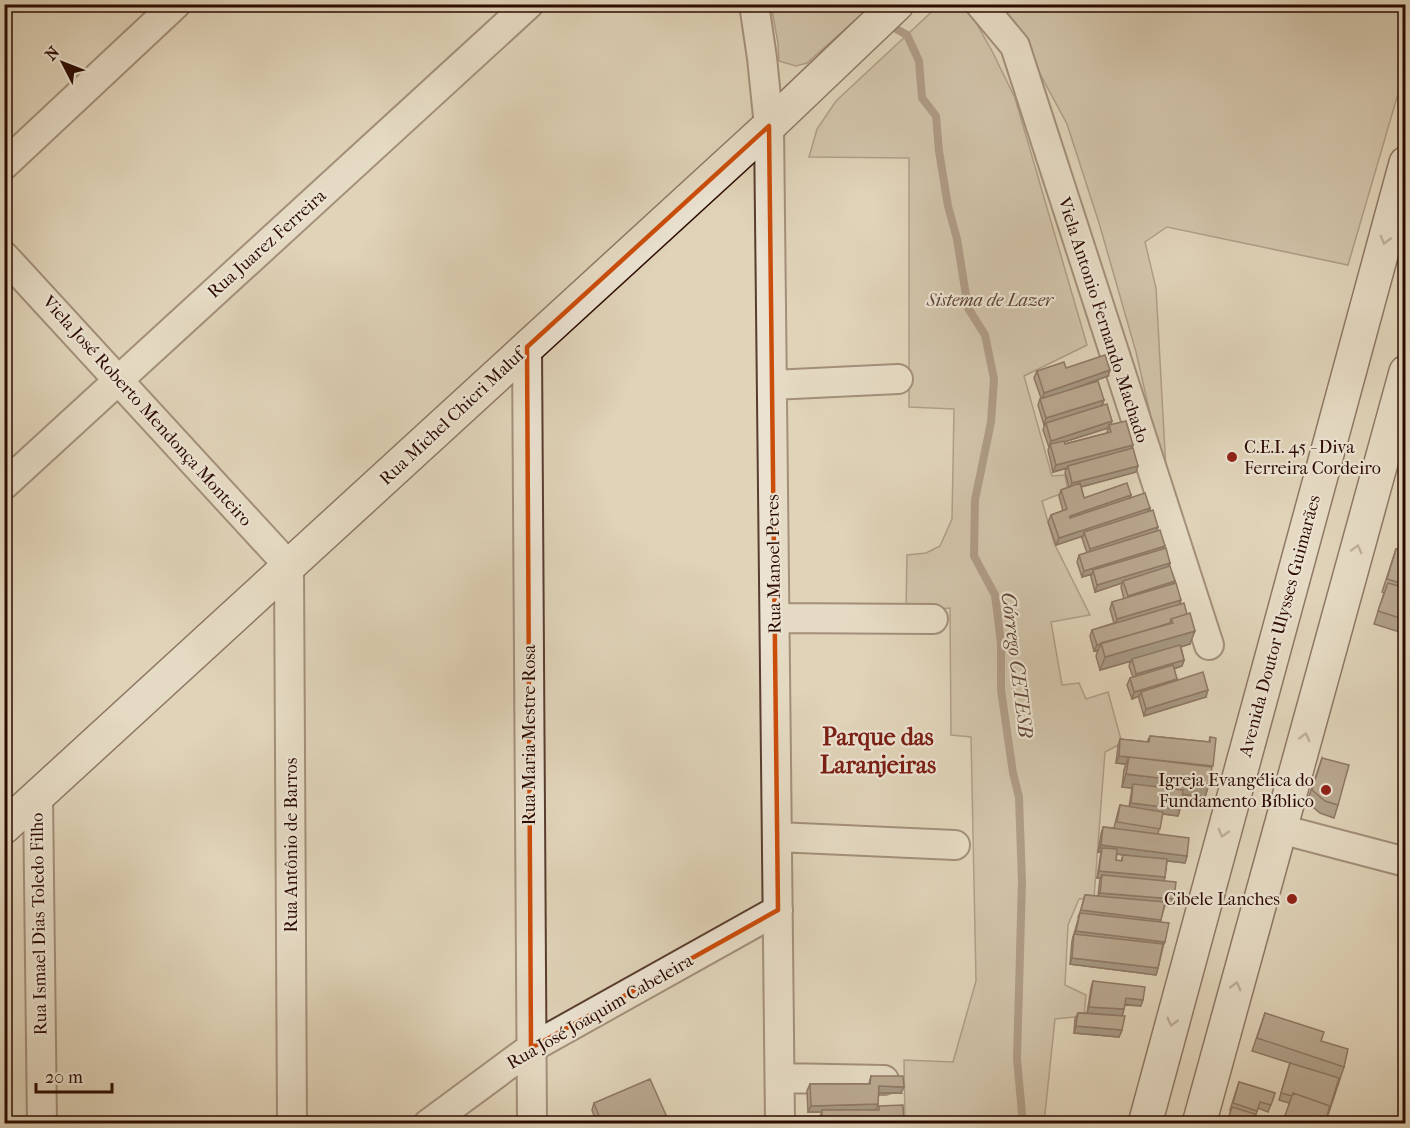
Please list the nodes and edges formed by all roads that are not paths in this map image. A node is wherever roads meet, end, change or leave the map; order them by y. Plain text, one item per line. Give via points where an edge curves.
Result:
1 (176, 4) edge
2 (529, 4) edge
3 (754, 4) edge
4 (897, 4) edge
5 (980, 4) edge
6 (769, 126) junction
7 (1406, 163) edge
8 (4, 165) edge
9 (4, 256) edge
10 (528, 347) junction
11 (1406, 372) edge
12 (898, 379) dead end
13 (118, 380) junction
14 (772, 385) junction
15 (4, 485) edge
16 (289, 566) junction
17 (775, 618) junction
18 (933, 619) dead end
19 (1209, 645) dead end
20 (38, 796) junction
21 (4, 827) edge
22 (1280, 829) junction
23 (777, 837) junction
24 (955, 845) dead end
25 (1406, 862) edge
26 (778, 910) junction
27 (531, 1048) junction
28 (780, 1078) junction
29 (884, 1080) edge
30 (42, 1124) edge
31 (292, 1124) edge
32 (428, 1124) edge
33 (532, 1124) edge
34 (780, 1124) edge
35 (1145, 1124) edge
36 (1199, 1124) edge

1 - 8 street
2 - 13 street, Rua Juarez Ferreira
3 - 6 street, Rua Manoel Peres
4 - 6 main road, Rua Michel Chicri Maluf
5 - 19 street, Viela Antonio Fernando Machado via 1015,46
6 - 10 main road, Rua Michel Chicri Maluf
6 - 14 street, Rua Manoel Peres
7 -> 35 main road, Avenida Doutor Ulysses Guimarães
9 - 13 street, Viela José Roberto Mendonça Monteiro
10 - 16 main road, Rua Michel Chicri Maluf
10 - 27 street, Rua Maria Mestre Rosa
22 -> 11 main road
12 - 14 street
13 - 15 street, Rua Juarez Ferreira
13 - 16 street, Viela José Roberto Mendonça Monteiro
14 - 17 street, Rua Manoel Peres
16 - 20 main road, Rua Michel Chicri Maluf
16 - 31 street, Rua Antônio de Barros
17 - 18 street
17 - 23 street, Rua Manoel Peres
20 - 21 main road, Rua Michel Chicri Maluf
20 - 30 street, Rua Ismael Dias Toledo Filho
22 - 25 street
36 -> 22 main road
23 - 24 street
23 - 26 street, Rua Manoel Peres
26 - 27 street, Rua José Joaquim Cabeleira
26 - 28 street, Rua Manoel Peres
27 - 32 street, Rua José Joaquim Cabeleira
27 - 33 street, Rua Maria Mestre Rosa
28 - 29 street
28 - 34 street, Rua Manoel Peres

